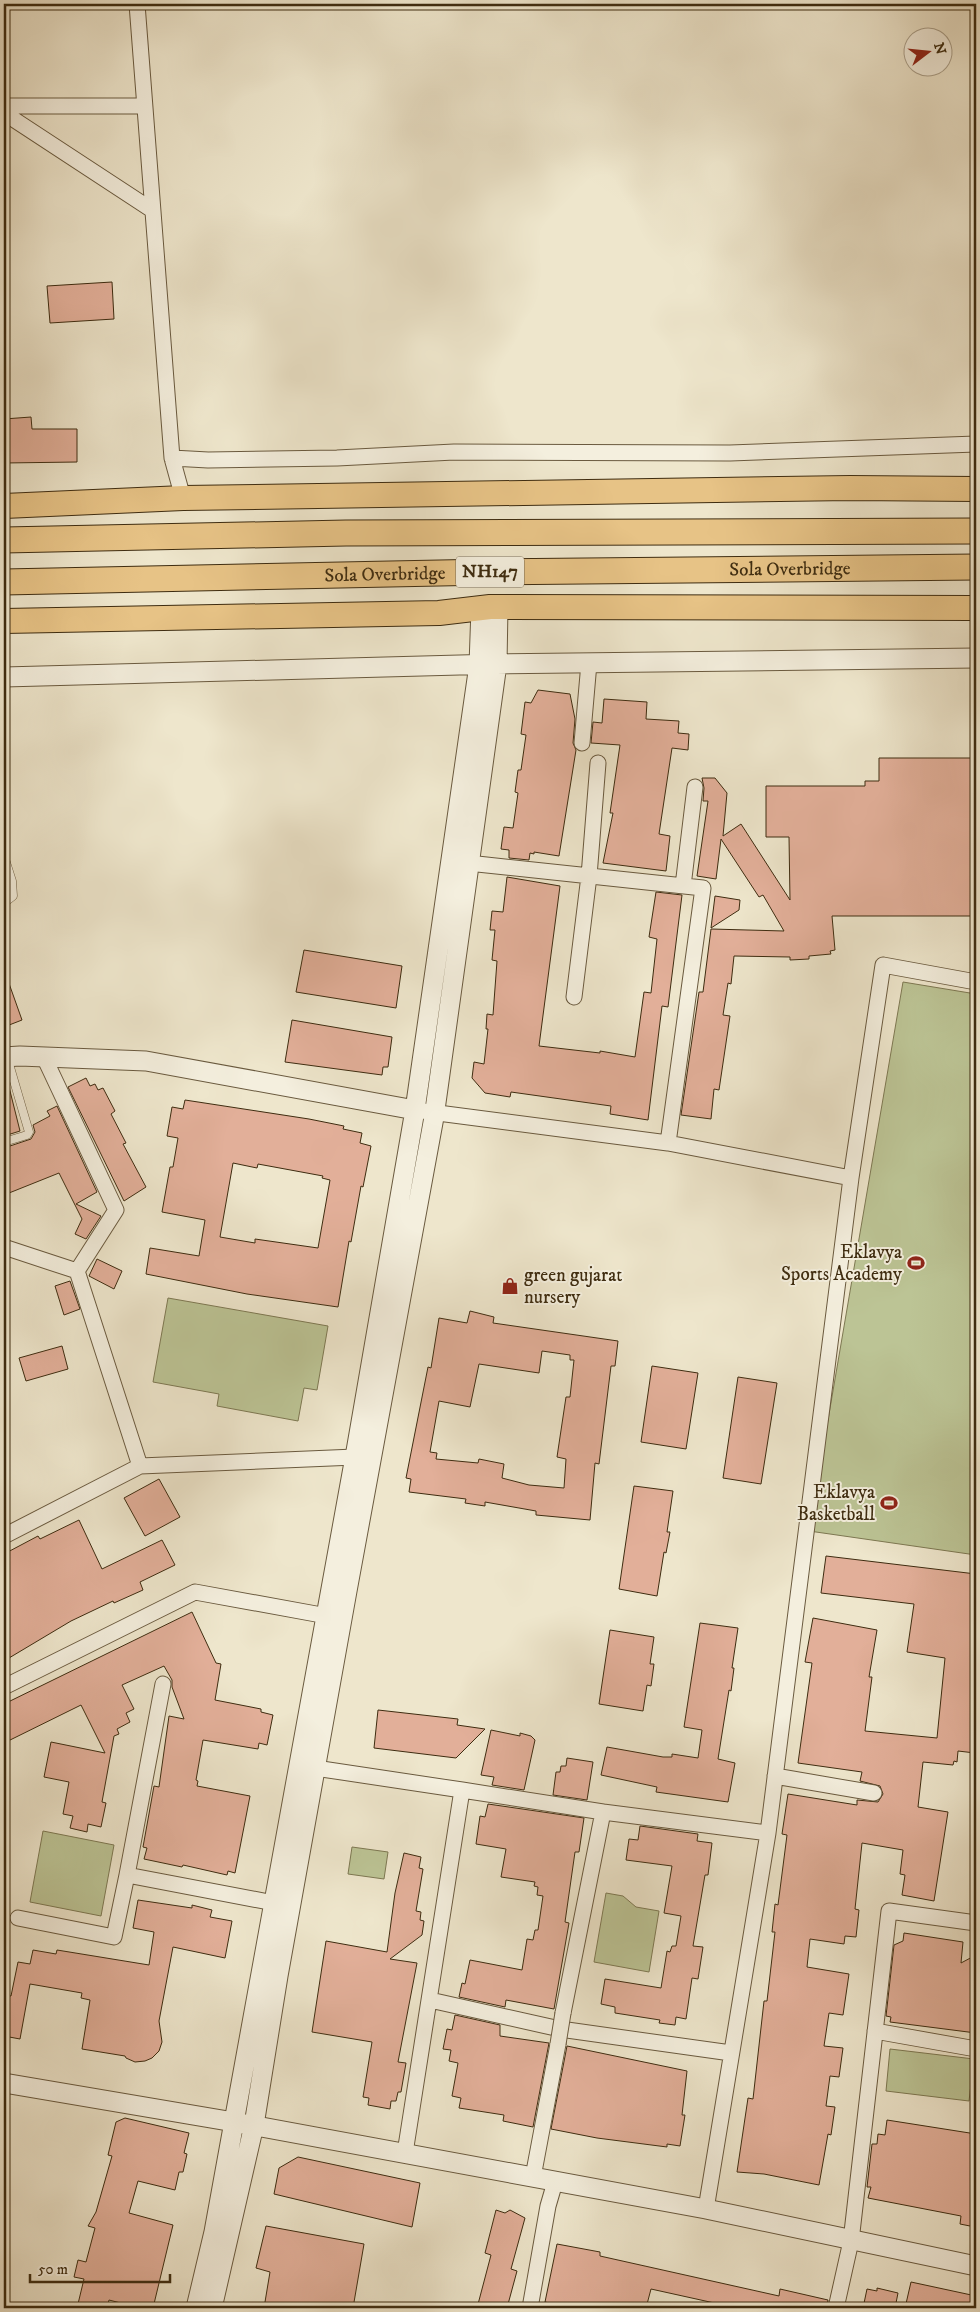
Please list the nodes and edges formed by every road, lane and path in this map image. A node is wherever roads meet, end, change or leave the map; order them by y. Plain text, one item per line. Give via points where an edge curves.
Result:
1 (137, 4) edge
2 (4, 106) edge
3 (144, 106) junction
4 (4, 113) edge
5 (152, 210) junction
6 (976, 444) edge
7 (172, 458) junction
8 (976, 489) edge
9 (183, 498) junction
10 (4, 506) edge
11 (976, 531) edge
12 (4, 540) edge
13 (976, 567) edge
14 (4, 582) edge
15 (490, 608) junction
16 (976, 608) edge
17 (4, 621) edge
18 (976, 658) edge
19 (589, 663) junction
20 (488, 664) junction
21 (4, 677) edge
22 (582, 743) dead end
23 (598, 763) dead end
24 (695, 787) dead end
25 (4, 856) edge
26 (468, 864) junction
27 (589, 876) junction
28 (683, 886) junction
29 (4, 903) edge
30 (976, 982) edge
31 (574, 997) dead end
32 (44, 1056) junction
33 (5, 1057) edge
34 (415, 1110) junction
35 (435, 1111) junction
36 (4, 1142) edge
37 (668, 1143) junction
38 (851, 1178) junction
39 (4, 1246) edge
40 (77, 1271) junction
41 (356, 1457) junction
42 (140, 1466) junction
43 (4, 1536) edge
44 (327, 1616) junction
45 (163, 1684) dead end
46 (4, 1687) edge
47 (316, 1768) junction
48 (775, 1776) junction
49 (462, 1790) junction
50 (874, 1793) dead end
51 (603, 1812) junction
52 (768, 1833) junction
53 (127, 1875) junction
54 (274, 1903) junction
55 (18, 1918) dead end
56 (976, 1923) edge
57 (430, 2000) junction
58 (875, 2031) junction
59 (976, 2049) edge
60 (732, 2053) junction
61 (4, 2083) edge
62 (234, 2122) junction
63 (254, 2125) junction
64 (405, 2153) junction
65 (533, 2177) junction
66 (554, 2182) junction
67 (706, 2209) junction
68 (851, 2241) junction
69 (976, 2266) edge
70 (196, 2308) edge
71 (212, 2308) edge
72 (530, 2308) edge
73 (836, 2308) edge

1 - 3 street
2 - 3 street
3 - 5 street
4 - 5 street
5 - 7 street
6 - 7 street via 730,453 454,452 327,459
7 - 9 street
8 - 9 main road
9 - 10 main road
11 - 12 highway, Sola Overbridge / NH147 via 356,533
13 - 14 highway, Sola Overbridge / NH147 via 479,572
15 - 16 main road
15 - 17 main road via 439,613
15 - 20 street
18 - 19 street
19 - 20 street
19 - 22 street
20 - 21 street
20 - 26 street
20 - 34 street
23 - 27 street
24 - 28 street
25 - 29 lane via 13,896
26 - 27 street
26 - 35 street
27 - 28 street
27 - 31 street
28 - 37 street via 703,888
30 - 38 street via 883,965
32 - 33 street
32 - 34 street via 146,1061
32 - 40 street via 116,1210
33 - 36 lane via 29,1132
34 - 35 street
34 - 41 street
35 - 37 street
35 - 47 street
37 - 38 street
38 - 48 street
39 - 40 street
40 - 42 street
41 - 42 street
41 - 44 street
42 - 43 street
44 - 46 street via 195,1592
44 - 54 street
45 - 53 street
47 - 49 street
47 - 63 street
48 - 50 street
48 - 52 street
49 - 51 street
49 - 57 street
51 - 52 street
51 - 65 street, bridge
52 - 60 street
53 - 54 street
53 - 55 street via 114,1937
54 - 62 street
56 - 58 street via 889,1911
57 - 60 street via 560,2028
57 - 64 street
58 - 59 street
58 - 68 street
60 - 67 street
61 - 62 street
62 - 63 street
62 - 70 street
63 - 64 street
63 - 71 street
64 - 65 street
65 - 66 street
66 - 67 street
66 - 72 street
67 - 68 street
68 - 69 street
68 - 73 street

